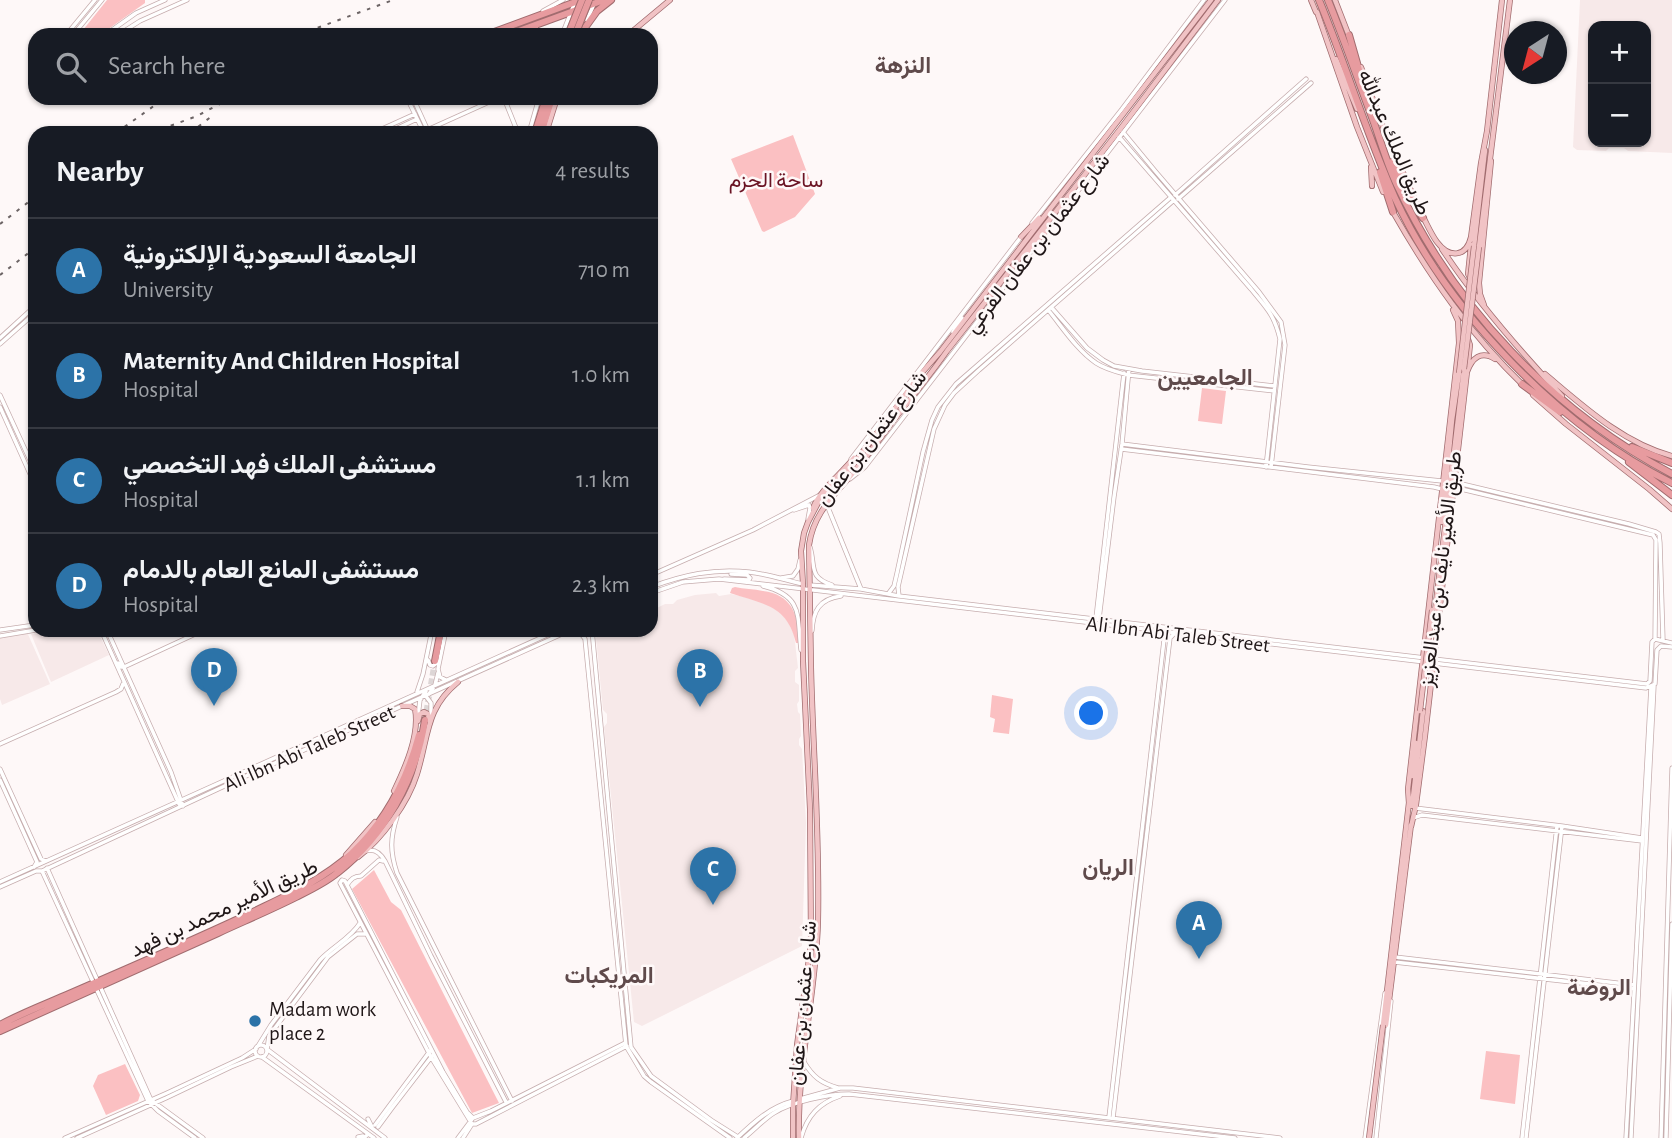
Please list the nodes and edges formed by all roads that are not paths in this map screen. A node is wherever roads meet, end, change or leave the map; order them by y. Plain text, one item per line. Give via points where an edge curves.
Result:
1 (95, 0) edge
2 (102, 0) edge
3 (165, 0) edge
4 (187, 0) edge
5 (563, 0) edge
6 (604, 0) edge
7 (611, 0) edge
8 (670, 0) edge
9 (1204, 0) edge
10 (1211, 0) edge
11 (1218, 0) edge
12 (1225, 0) edge
13 (1311, 0) edge
14 (1319, 0) edge
15 (1328, 0) edge
16 (1335, 0) edge
17 (1502, 0) edge
18 (1510, 0) edge
19 (578, 1) edge
20 (593, 1) edge
21 (571, 12) junction
22 (1317, 12) junction
23 (533, 18) junction
24 (542, 23) junction
25 (1185, 25) junction
26 (72, 28) edge
27 (79, 28) edge
28 (115, 28) edge
29 (128, 28) edge
30 (505, 28) edge
31 (528, 28) edge
32 (534, 28) edge
33 (565, 28) edge
34 (570, 28) edge
35 (580, 28) edge
36 (584, 28) edge
37 (586, 28) edge
38 (636, 28) edge
39 (1194, 30) junction
40 (1349, 35) junction
41 (1157, 70) junction
42 (1170, 71) junction
43 (1306, 79) dead end
44 (1311, 83) dead end
45 (412, 105) edge
46 (414, 105) edge
47 (483, 105) edge
48 (507, 105) edge
49 (537, 105) edge
50 (544, 105) edge
51 (553, 105) edge
52 (554, 105) edge
53 (415, 114) junction
54 (417, 119) junction
55 (388, 126) edge
56 (402, 126) edge
57 (422, 126) edge
58 (424, 126) edge
59 (440, 126) edge
60 (515, 126) edge
61 (530, 126) edge
62 (537, 126) edge
63 (547, 126) edge
64 (547, 126) edge
65 (1376, 127) junction
66 (1120, 128) junction
67 (1366, 130) junction
68 (1487, 131) junction
69 (1107, 135) junction
70 (1119, 137) junction
71 (1111, 140) junction
72 (1490, 151) junction
73 (1369, 156) junction
74 (1372, 186) dead end
75 (1060, 194) junction
76 (1174, 198) junction
77 (1394, 212) junction
78 (1423, 218) junction
79 (1048, 229) junction
80 (1021, 237) junction
81 (1472, 237) junction
82 (1437, 242) junction
83 (1476, 246) junction
84 (1480, 265) junction
85 (1004, 277) junction
86 (1446, 297) junction
87 (972, 301) junction
88 (1048, 307) junction
89 (28, 312) edge
90 (28, 319) edge
91 (1494, 320) junction
92 (0, 338) edge
93 (1459, 343) junction
94 (0, 344) edge
95 (1520, 350) junction
96 (940, 352) junction
97 (949, 353) junction
98 (1506, 369) junction
99 (1463, 371) junction
100 (1126, 372) junction
101 (1522, 384) junction
102 (1275, 388) junction
103 (0, 395) edge
104 (0, 407) edge
105 (899, 409) junction
106 (1576, 410) junction
107 (1589, 421) junction
108 (1582, 426) junction
109 (1600, 439) junction
110 (15, 441) junction
111 (1122, 444) junction
112 (1121, 449) junction
113 (863, 451) junction
114 (28, 455) joint
115 (1672, 456) edge
116 (1672, 463) edge
117 (1269, 464) junction
118 (28, 470) edge
119 (1672, 474) edge
120 (837, 478) junction
121 (1434, 480) junction
122 (1442, 481) junction
123 (1453, 481) junction
124 (846, 482) junction
125 (1672, 482) edge
126 (1434, 487) junction
127 (1462, 487) junction
128 (1441, 489) junction
129 (1454, 489) junction
130 (820, 495) junction
131 (1672, 495) edge
132 (830, 498) junction
133 (1444, 500) junction
134 (1451, 508) junction
135 (1672, 509) edge
136 (782, 515) junction
137 (817, 517) junction
138 (808, 522) junction
139 (835, 524) junction
140 (1437, 525) junction
141 (809, 545) junction
142 (802, 551) junction
143 (658, 572) edge
144 (710, 572) junction
145 (773, 578) junction
146 (719, 579) junction
147 (748, 583) junction
148 (658, 584) edge
149 (803, 586) junction
150 (810, 587) junction
151 (896, 587) junction
152 (844, 588) junction
153 (861, 589) junction
154 (658, 591) edge
155 (888, 594) junction
156 (850, 595) junction
157 (899, 596) junction
158 (1433, 610) junction
159 (1098, 618) junction
160 (28, 626) edge
161 (0, 630) edge
162 (28, 631) edge
163 (1161, 632) junction
164 (1176, 633) junction
165 (0, 636) edge
166 (104, 637) edge
167 (110, 637) edge
168 (189, 637) edge
169 (431, 637) edge
170 (441, 637) edge
171 (543, 637) edge
172 (555, 637) edge
173 (584, 637) edge
174 (591, 637) edge
175 (1655, 639) junction
176 (1663, 640) junction
177 (1672, 645) edge
178 (428, 651) junction
179 (436, 659) junction
180 (1422, 660) junction
181 (116, 661) junction
182 (803, 661) junction
183 (1432, 661) junction
184 (124, 667) junction
185 (811, 668) junction
186 (438, 669) junction
187 (423, 674) junction
188 (451, 679) junction
189 (124, 682) junction
190 (458, 682) junction
191 (1653, 685) junction
192 (431, 688) junction
193 (127, 689) junction
194 (438, 690) junction
195 (423, 696) junction
196 (410, 697) junction
197 (401, 706) junction
198 (1422, 711) junction
199 (427, 721) junction
200 (416, 726) junction
201 (0, 746) edge
202 (1672, 768) edge
203 (0, 769) edge
204 (164, 770) junction
205 (171, 772) junction
206 (0, 780) edge
207 (181, 804) junction
208 (1409, 804) junction
209 (1415, 808) junction
210 (400, 809) junction
211 (1413, 818) junction
212 (1411, 827) junction
213 (1559, 828) junction
214 (1644, 838) junction
215 (366, 851) junction
216 (48, 861) junction
217 (386, 864) junction
218 (34, 868) junction
219 (47, 868) junction
220 (330, 870) junction
221 (41, 871) junction
222 (338, 873) junction
223 (326, 880) junction
224 (340, 883) junction
225 (0, 885) edge
226 (347, 885) junction
227 (360, 923) junction
228 (1672, 924) edge
229 (367, 935) junction
230 (1394, 960) junction
231 (1542, 977) junction
232 (97, 985) junction
233 (1634, 987) junction
234 (1389, 988) junction
235 (621, 990) junction
236 (626, 1002) junction
237 (0, 1024) edge
238 (0, 1031) edge
239 (628, 1043) junction
240 (257, 1048) junction
241 (267, 1049) junction
242 (431, 1054) junction
243 (260, 1057) junction
244 (803, 1058) junction
245 (290, 1069) junction
246 (281, 1070) junction
247 (840, 1088) junction
248 (849, 1094) junction
249 (512, 1101) junction
250 (151, 1102) junction
251 (506, 1102) junction
252 (796, 1102) junction
253 (1111, 1118) junction
254 (368, 1119) dead end
255 (472, 1121) junction
256 (1111, 1124) junction
257 (359, 1126) junction
258 (1377, 1126) junction
259 (375, 1127) junction
260 (1367, 1129) junction
261 (368, 1134) junction
262 (358, 1137) edge
263 (65, 1138) edge
264 (77, 1138) edge
265 (195, 1138) edge
266 (203, 1138) edge
267 (364, 1138) edge
268 (374, 1138) edge
269 (385, 1138) edge
270 (458, 1138) edge
271 (463, 1138) edge
272 (730, 1138) edge
273 (738, 1138) edge
274 (744, 1138) edge
275 (793, 1138) edge
276 (800, 1138) edge
277 (1235, 1138) edge
278 (1280, 1138) edge
279 (1371, 1138) edge
280 (1524, 1138) edge
281 (1629, 1138) edge
282 (1661, 1138) edge
283 (1666, 1138) edge

1 - 26 street
2 - 27 street
3 - 28 street
4 - 29 street
5 - 23 street
6 - 20 highway
7 - 37 highway
8 - 38 main road
9 - 25 street, شارع عثمان بن عفان الفرعي
10 - 41 main road, شارع عثمان بن عفان
11 - 39 main road, شارع عثمان بن عفان
12 - 42 street, شارع عثمان بن عفان الفرعي
13 - 22 main road
14 - 67 highway, طريق الملك عبدالله
15 - 65 highway, طريق الملك عبدالله
16 - 40 main road
17 - 68 main road, طريق الأمير نايف بن عبدالعزيز
18 - 72 main road, طريق الأمير نايف بن عبدالعزيز
19 - 21 street
19 - 23 highway
19 - 34 highway, bridge
20 - 21 highway
20 - 35 highway, bridge
20 - 36 street
21 - 24 highway
21 - 33 street
22 - 67 main road
22 - 73 main road
23 - 30 highway
24 - 31 highway
24 - 32 highway
25 - 41 street
25 - 80 street, شارع عثمان بن عفان الفرعي
39 - 42 street
39 - 66 main road, شارع عثمان بن عفان
40 - 65 highway
40 - 78 main road
41 - 66 main road, شارع عثمان بن عفان
42 - 66 street, شارع عثمان بن عفان الفرعي
43 - 76 street
44 - 76 street
45 - 53 street
46 - 58 street
47 - 59 street
48 - 60 street
49 - 61 street
50 - 62 highway
51 - 64 highway
52 - 63 main road
53 - 54 street
53 - 55 street
54 - 56 street
54 - 57 street
65 - 78 highway
65 - 106 highway, طريق الملك عبدالله via 1397,185 1454,281 1511,351
66 - 69 main road, شارع عثمان بن عفان
66 - 70 street, شارع عثمان بن عفان الفرعي
66 - 71 main road, شارع عثمان بن عفان
66 - 76 street
67 - 77 highway
67 - 108 highway, طريق الملك عبدالله via 1396,200 1459,301 1518,369
68 - 81 main road
68 - 83 main road, طريق الأمير نايف بن عبدالعزيز
69 - 71 main road via 1114,133
69 - 75 main road, شارع عثمان بن عفان
70 - 76 street
70 - 79 street, شارع عثمان بن عفان الفرعي
71 - 85 main road, شارع عثمان بن عفان
72 - 83 main road, طريق الأمير نايف بن عبدالعزيز
72 - 84 main road
73 - 74 main road
73 - 77 main road
75 - 80 main road
75 - 96 main road, شارع عثمان بن عفان
76 - 88 street
76 - 102 street via 1272,314 1280,339
76 - 117 street via 1281,322 1285,345
77 - 86 main road
78 - 82 main road
79 - 85 main road
79 - 97 street, شارع عثمان بن عفان الفرعي
80 - 87 street, شارع عثمان بن عفان الفرعي
81 - 82 main road via 1467,248 1457,253
81 - 84 main road via 1471,279 1478,278
82 - 91 main road
83 - 99 main road, طريق الأمير نايف بن عبدالعزيز, bridge
84 - 91 main road via 1480,294
85 - 97 main road, شارع عثمان بن عفان
86 - 93 main road via 1458,321
86 - 98 main road
87 - 96 street
87 - 120 street, شارع عثمان بن عفان الفرعي
88 - 100 street via 1096,363
88 - 151 street via 956,384 939,407 923,452
89 - 92 street
90 - 94 street
91 - 95 main road
93 - 99 main road via 1464,337 1470,342
93 - 122 main road
95 - 106 main road
95 - 115 main road via 1624,435
96 - 97 main road via 923,378
96 - 105 main road, شارع عثمان بن عفان
97 - 105 main road, شارع عثمان بن عفان
97 - 124 street, شارع عثمان بن عفان الفرعي via 865,467
98 - 99 main road via 1492,357 1481,355
98 - 101 main road
99 - 123 main road, طريق الأمير نايف بن عبدالعزيز
99 - 133 main road, طريق الأمير نايف بن عبدالعزيز
100 - 102 street
100 - 111 street
100 - 159 street
101 - 108 highway
101 - 135 main road
102 - 117 street
103 - 114 street
104 - 110 street
105 - 105 main road via 922,384 922,380 918,380
105 - 113 main road, شارع عثمان بن عفان
105 - 124 main road, شارع عثمان بن عفان
106 - 107 highway, طريق الملك عبدالله
107 - 116 highway
107 - 119 highway, طريق الملك عبدالله
108 - 109 highway, طريق الملك عبدالله
109 - 125 highway, طريق الملك عبدالله
109 - 131 highway
110 - 114 street
110 - 118 street
111 - 112 street
111 - 117 street
112 - 117 street
112 - 159 street
113 - 120 main road
113 - 138 main road, شارع عثمان بن عفان
117 - 121 street
117 - 126 street
120 - 130 main road
121 - 122 street
121 - 126 street
122 - 128 main road
123 - 127 street
123 - 129 main road
123 - 134 main road
123 - 158 main road, طريق الأمير نايف بن عبدالعزيز
124 - 132 main road, شارع عثمان بن عفان
126 - 128 street
127 - 129 street
127 - 175 street via 1653,535
127 - 176 street via 1659,534
128 - 140 main road
129 - 134 main road
130 - 136 street
130 - 138 main road
132 - 137 main road, شارع عثمان بن عفان
132 - 139 street
133 - 140 main road
133 - 158 main road, طريق الأمير نايف بن عبدالعزيز
134 - 183 main road
136 - 138 street via 809,505
136 - 143 street
137 - 139 street via 827,515
137 - 141 main road, شارع عثمان بن عفان
138 - 142 main road, شارع عثمان بن عفان
139 - 153 street
140 - 180 main road
141 - 150 main road, شارع عثمان بن عفان
141 - 152 street via 817,577
142 - 145 street via 793,576
142 - 149 main road, شارع عثمان بن عفان
144 - 145 street
144 - 146 street via 747,575 750,580
144 - 148 street
145 - 149 street
146 - 147 street, Ali Ibn Abi Taleb Street
146 - 154 street, Ali Ibn Abi Taleb Street via 683,582
147 - 149 street, Ali Ibn Abi Taleb Street
147 - 182 street via 771,588 790,599 799,615
149 - 150 street, Ali Ibn Abi Taleb Street
149 - 182 main road, شارع عثمان بن عفان
150 - 152 street, Ali Ibn Abi Taleb Street
150 - 156 street, Ali Ibn Abi Taleb Street
150 - 185 main road, شارع عثمان بن عفان
151 - 155 street
151 - 157 street
152 - 153 street, Ali Ibn Abi Taleb Street
153 - 155 street, Ali Ibn Abi Taleb Street
155 - 157 street, Ali Ibn Abi Taleb Street
156 - 163 street, Ali Ibn Abi Taleb Street
156 - 185 street via 829,599 818,607
157 - 159 street, Ali Ibn Abi Taleb Street
158 - 198 main road, طريق الأمير نايف بن عبدالعزيز, bridge
159 - 180 street, Ali Ibn Abi Taleb Street
160 - 161 street
162 - 165 street
163 - 164 street, Ali Ibn Abi Taleb Street
163 - 253 street via 1165,636
164 - 180 street, Ali Ibn Abi Taleb Street
164 - 253 street via 1170,638
166 - 181 street
167 - 184 street
168 - 184 street
169 - 178 street
170 - 179 highway
171 - 188 street
172 - 190 street, Ali Ibn Abi Taleb Street
173 - 235 street
174 - 236 street
175 - 176 street
175 - 183 street, Ali Ibn Abi Taleb Street via 1647,684
176 - 177 street
177 - 191 street via 1657,650
178 - 179 street via 432,666
178 - 187 street
179 - 186 street
180 - 183 street, Ali Ibn Abi Taleb Street
180 - 208 main road
181 - 184 street
181 - 189 street
182 - 252 main road, شارع عثمان بن عفان via 811,944 797,1045
183 - 191 street, Ali Ibn Abi Taleb Street via 1646,688
183 - 209 main road
184 - 205 street
185 - 244 main road, شارع عثمان بن عفان via 818,919
186 - 188 street via 441,678
186 - 192 street
187 - 192 street
187 - 196 street via 418,691
188 - 192 street
189 - 193 street
189 - 201 street via 116,692
190 - 194 street, Ali Ibn Abi Taleb Street
190 - 199 main road via 442,696
191 - 214 street
191 - 214 street
192 - 194 street
192 - 195 street
193 - 201 street
193 - 204 street
194 - 195 street, Ali Ibn Abi Taleb Street
195 - 196 street, Ali Ibn Abi Taleb Street
195 - 197 street, Ali Ibn Abi Taleb Street
195 - 199 street via 431,703
195 - 200 street
196 - 207 street, Ali Ibn Abi Taleb Street
197 - 200 main road via 415,709
197 - 207 street, Ali Ibn Abi Taleb Street
198 - 208 main road, طريق الأمير نايف بن عبدالعزيز
198 - 212 main road, طريق الأمير نايف بن عبدالعزيز
199 - 200 main road via 424,712
199 - 210 main road via 416,776
199 - 220 highway, طريق الأمير محمد بن فهد via 377,825
199 - 222 highway, طريق الأمير محمد بن فهد via 398,801
200 - 220 main road via 404,770 389,801
202 - 282 street
203 - 216 street via 41,859
204 - 205 street
204 - 207 street
205 - 207 street
206 - 218 street via 37,862
207 - 216 street
207 - 219 street, Ali Ibn Abi Taleb Street
208 - 234 main road, طريق الأمير نايف بن عبدالعزيز
209 - 211 main road
209 - 213 street
210 - 215 main road
210 - 249 street via 391,843 397,873
211 - 212 main road
211 - 213 street
212 - 230 main road, طريق الأمير نايف بن عبدالعزيز
213 - 214 street
213 - 231 street
214 - 233 street
214 - 281 street
215 - 217 street via 377,851
215 - 222 main road
216 - 218 street
217 - 226 street via 379,860
217 - 251 street
218 - 225 street
219 - 221 street, Ali Ibn Abi Taleb Street
219 - 232 street
220 - 232 highway, طريق الأمير محمد بن فهد
221 - 225 street
221 - 232 street
222 - 223 highway, طريق الأمير محمد بن فهد
223 - 224 street
223 - 232 highway, طريق الأمير محمد بن فهد
224 - 226 street via 343,880
224 - 227 street
226 - 242 street
227 - 229 street
227 - 240 street via 320,960
228 - 283 street
229 - 241 street via 358,933 328,957 269,1036
229 - 242 street
230 - 231 street
230 - 234 main road, طريق الأمير نايف بن عبدالعزيز
231 - 233 street
231 - 280 street
232 - 237 highway, طريق الأمير محمد بن فهد
232 - 238 highway, طريق الأمير محمد بن فهد
232 - 250 street
233 - 281 street
234 - 258 street via 1390,1018
234 - 260 street via 1383,1003
234 - 279 main road, طريق الأمير نايف بن عبدالعزيز, bridge
235 - 236 street
235 - 239 street
236 - 239 street
239 - 249 street
239 - 255 street via 476,1124
239 - 272 street via 650,1082
239 - 273 street via 651,1076
240 - 241 street
240 - 243 street
240 - 250 street
241 - 243 street
241 - 245 street
242 - 255 street
242 - 259 street
243 - 246 street
243 - 250 street
244 - 247 street via 823,1084
244 - 252 main road, شارع عثمان بن عفان
245 - 246 street via 267,1057
245 - 259 street
246 - 257 street
247 - 252 street
247 - 253 street
248 - 252 street
248 - 256 street
248 - 276 street via 819,1106
249 - 251 street
250 - 263 street
250 - 264 street
250 - 265 street
250 - 266 street
251 - 255 street
252 - 273 street via 779,1104
252 - 274 street
252 - 275 main road, شارع عثمان بن عفان
252 - 276 main road, شارع عثمان بن عفان
253 - 256 street
253 - 278 street
254 - 259 street
255 - 270 street
255 - 271 street
256 - 277 street
257 - 261 street
257 - 262 street
258 - 260 street via 1373,1137 1368,1137
258 - 279 street
259 - 269 street
260 - 279 street
261 - 267 street
261 - 268 street
262 - 267 street

